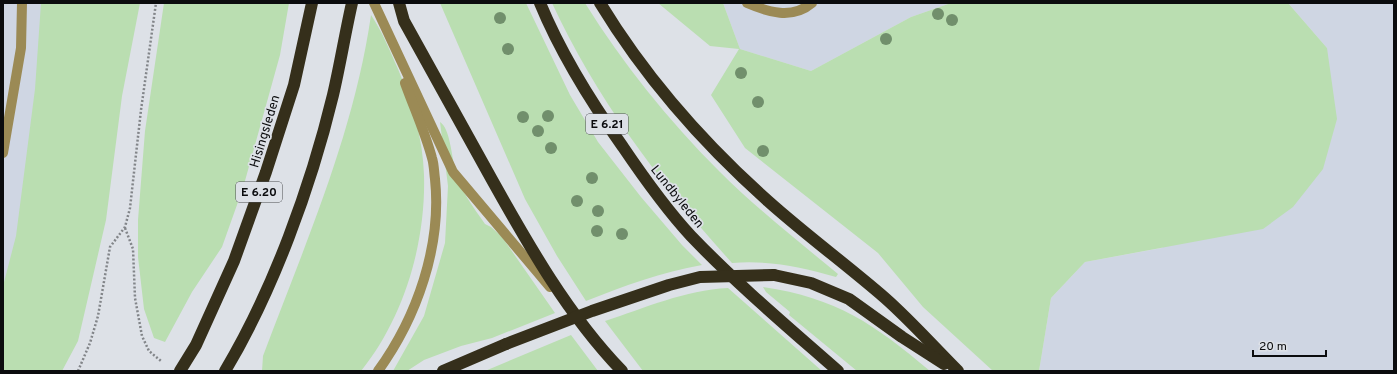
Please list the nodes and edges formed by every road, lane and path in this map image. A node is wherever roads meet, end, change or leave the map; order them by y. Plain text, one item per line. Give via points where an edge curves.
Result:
1 (22, 3) edge
2 (156, 3) edge
3 (312, 3) edge
4 (352, 3) edge
5 (399, 3) edge
6 (540, 3) edge
7 (600, 3) edge
8 (747, 3) edge
9 (812, 3) edge
10 (376, 7) edge
11 (3, 153) edge
12 (125, 227) junction
13 (611, 359) junction
14 (160, 361) dead end
15 (78, 371) edge
16 (180, 371) edge
17 (225, 371) edge
18 (378, 371) edge
19 (443, 371) edge
20 (619, 371) edge
21 (622, 371) edge
22 (838, 371) edge
23 (957, 371) edge

1 - 11 lane via 21,48
2 - 12 path via 130,208
3 - 16 highway, Hisingsleden / E 6.20 via 294,85 266,172 234,261 196,345
4 - 17 highway, E 6.20 via 332,96 306,188 273,276 239,348
5 - 13 highway via 404,21 529,245 556,288
6 - 22 highway, Lundbyleden / E 6.21 via 560,46 598,111 666,206 691,235 764,307
7 - 23 highway via 646,69 716,151 769,201 886,299
8 - 9 lane via 771,12 790,14
10 - 13 lane via 453,172
10 - 18 lane via 433,159 437,194 435,227 418,300
12 - 14 path via 133,249 135,298 142,336 149,351
12 - 15 path via 110,247 98,316 90,344
13 - 20 highway
13 - 21 highway
19 - 23 highway, bridge via 592,311 669,285 700,277 774,275 811,283 849,299 902,337

